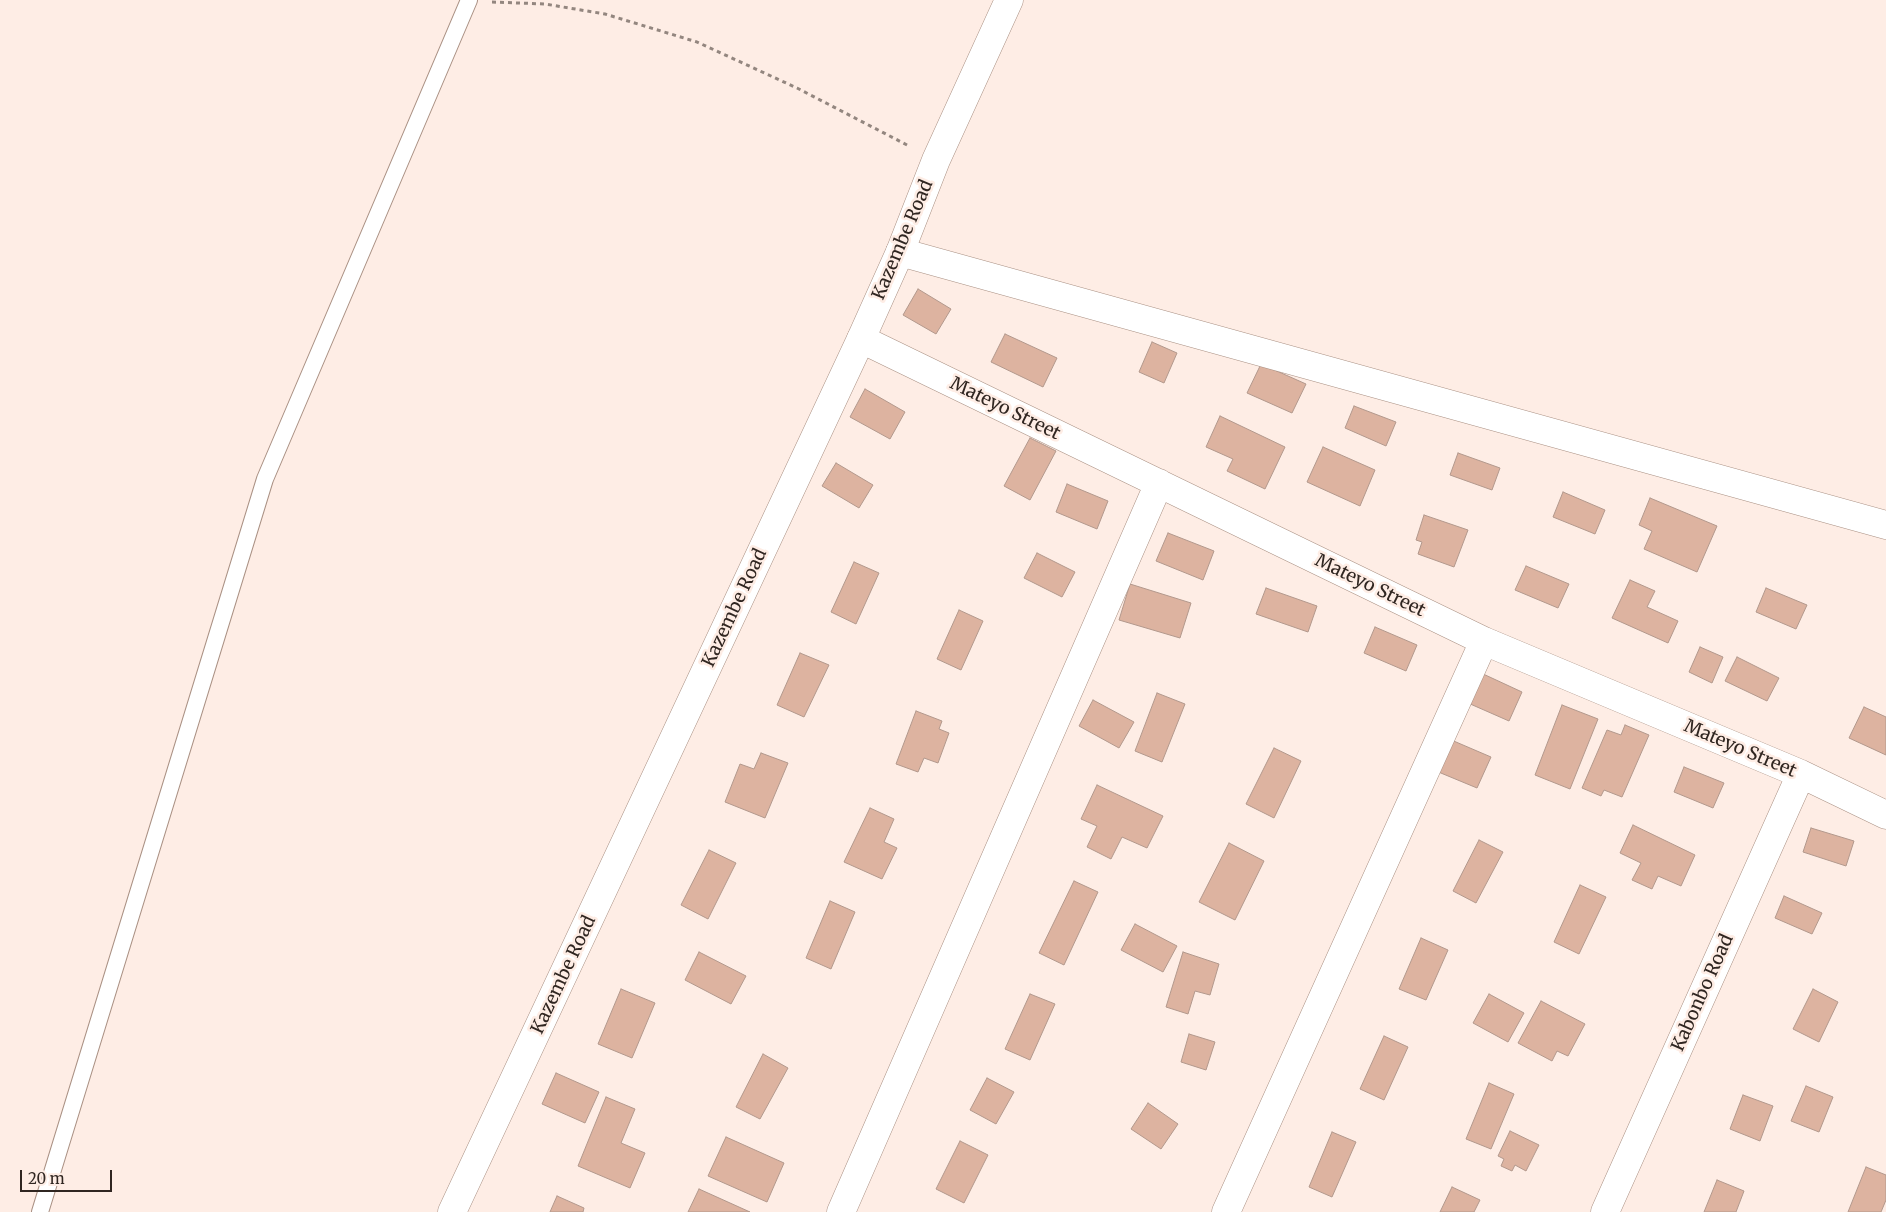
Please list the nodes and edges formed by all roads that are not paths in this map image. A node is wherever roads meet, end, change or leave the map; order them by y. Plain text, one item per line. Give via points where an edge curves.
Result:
1 (1009, 0) edge
2 (469, 1) edge
3 (900, 252) junction
4 (861, 340) junction
5 (1159, 483) junction
6 (1886, 525) edge
7 (1484, 641) junction
8 (1801, 774) junction
9 (1886, 815) edge
10 (40, 1212) edge
11 (452, 1212) edge
12 (841, 1212) edge
13 (1226, 1212) edge
14 (1605, 1212) edge

1 - 3 street, Kazembe Road via 936,160
2 - 10 lane via 266,478
3 - 4 street, Kazembe Road
3 - 6 street
4 - 5 street, Mateyo Street
4 - 11 street, Kazembe Road
5 - 7 street, Mateyo Street
5 - 12 street
7 - 8 street, Mateyo Street
7 - 13 street
8 - 9 street, Mateyo Street
8 - 14 street, Kabonbo Road

